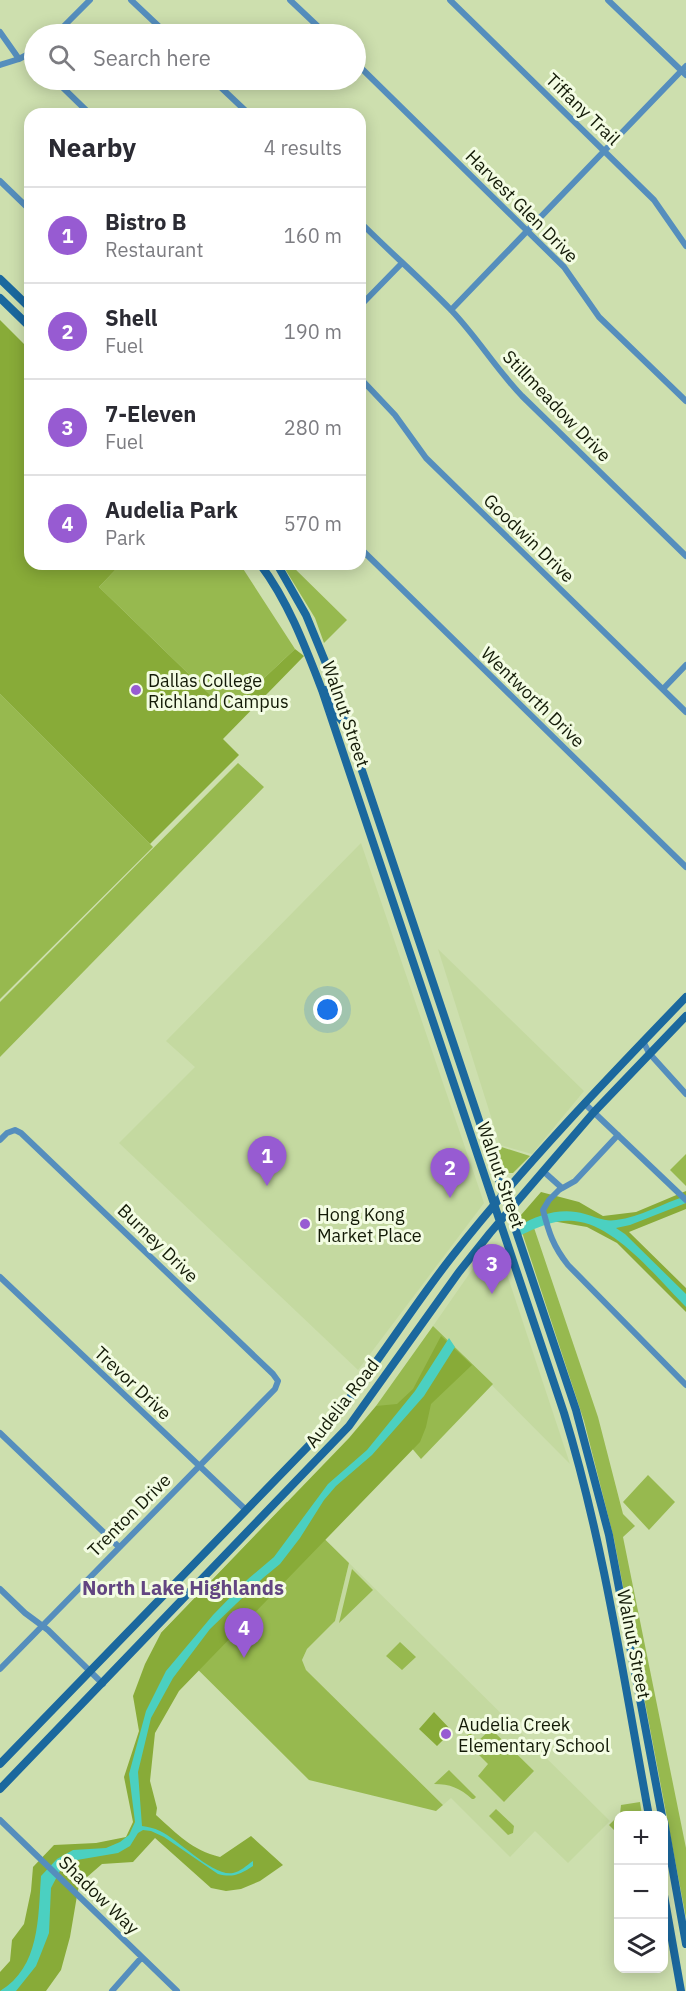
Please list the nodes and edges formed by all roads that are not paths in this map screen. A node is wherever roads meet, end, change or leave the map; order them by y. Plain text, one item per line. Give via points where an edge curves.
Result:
1 (90, 0) edge
2 (132, 0) edge
3 (290, 0) edge
4 (450, 0) edge
5 (608, 0) edge
6 (66, 24) edge
7 (157, 24) edge
8 (315, 24) edge
9 (0, 32) edge
10 (24, 58) edge
11 (19, 59) junction
12 (0, 65) edge
13 (684, 70) edge
14 (366, 73) edge
15 (65, 90) edge
16 (224, 90) edge
17 (84, 108) edge
18 (243, 108) edge
19 (605, 151) junction
20 (0, 181) edge
21 (24, 204) edge
22 (366, 228) edge
23 (528, 231) junction
24 (686, 246) edge
25 (402, 263) junction
26 (0, 279) edge
27 (0, 298) edge
28 (366, 300) edge
29 (24, 302) edge
30 (451, 310) junction
31 (24, 321) edge
32 (366, 384) edge
33 (686, 401) edge
34 (366, 554) edge
35 (686, 556) edge
36 (264, 570) edge
37 (280, 570) edge
38 (686, 664) edge
39 (663, 688) junction
40 (322, 690) junction
41 (686, 712) edge
42 (349, 728) junction
43 (386, 843) junction
44 (374, 846) junction
45 (686, 867) edge
46 (428, 968) junction
47 (415, 971) junction
48 (686, 997) edge
49 (686, 1016) edge
50 (643, 1041) junction
51 (649, 1053) junction
52 (686, 1094) edge
53 (584, 1103) junction
54 (594, 1112) junction
55 (619, 1137) junction
56 (0, 1140) edge
57 (543, 1171) junction
58 (562, 1188) junction
59 (503, 1193) junction
60 (686, 1200) edge
61 (494, 1204) junction
62 (509, 1210) junction
63 (500, 1221) junction
64 (0, 1277) edge
65 (370, 1370) junction
66 (382, 1380) junction
67 (278, 1381) joint
68 (686, 1384) edge
69 (0, 1433) edge
70 (199, 1466) junction
71 (246, 1510) junction
72 (258, 1522) junction
73 (119, 1547) junction
74 (0, 1589) edge
75 (139, 1621) junction
76 (42, 1626) junction
77 (130, 1630) junction
78 (151, 1633) junction
79 (142, 1642) junction
80 (0, 1669) edge
81 (90, 1671) junction
82 (103, 1684) junction
83 (0, 1764) edge
84 (0, 1789) edge
85 (658, 1791) junction
86 (645, 1793) junction
87 (648, 1811) edge
88 (661, 1811) edge
89 (0, 1820) edge
90 (668, 1848) edge
91 (668, 1919) edge
92 (686, 1944) edge
93 (142, 1957) junction
94 (112, 1991) edge
95 (177, 1991) edge
96 (681, 1991) edge

1 - 6 street
2 - 7 street
3 - 8 street
4 - 19 street, Tiffany Trail
5 - 13 street
9 - 11 street
10 - 11 street
11 - 12 street
13 - 19 street
14 - 23 street, Harvest Glen Drive
15 - 17 street
16 - 18 street
19 - 23 street
19 - 24 street, Tiffany Trail via 654,200
20 - 21 street
22 - 25 street, Stillmeadow Drive
23 - 30 street
23 - 33 street, Harvest Glen Drive via 573,277 599,317
25 - 28 street
25 - 30 street, Stillmeadow Drive
26 - 29 main road
27 - 31 main road
30 - 35 street, Stillmeadow Drive via 510,384
32 - 39 street, Goodwin Drive via 395,415 426,458
34 - 45 street, Wentworth Drive
36 - 40 main road, Walnut Street via 296,627
37 - 42 main road, Walnut Street via 306,615
38 - 39 street
39 - 41 street, Goodwin Drive
40 - 42 main road via 327,690 337,715
40 - 44 main road, Walnut Street
42 - 43 main road, Walnut Street
43 - 44 main road
43 - 46 main road, Walnut Street
44 - 47 main road, Walnut Street
46 - 47 main road
46 - 59 main road, Walnut Street
47 - 61 main road, Walnut Street
48 - 50 main road, Audelia Road
49 - 51 main road, Audelia Road
50 - 51 street
50 - 53 main road, Audelia Road
51 - 52 street
51 - 54 main road, Audelia Road
53 - 54 street
53 - 59 main road, Audelia Road
54 - 55 street
54 - 57 main road, Audelia Road
55 - 58 street via 576,1181
55 - 60 street
56 - 67 street, Burney Drive via 15,1130 21,1133
57 - 58 street
57 - 62 main road, Audelia Road
58 - 68 street via 543,1210 555,1248
59 - 61 main road, Audelia Road
59 - 62 main road, Walnut Street
61 - 63 main road, Walnut Street
61 - 65 main road, Audelia Road
62 - 63 main road, Audelia Road
62 - 85 main road, Walnut Street via 576,1410 596,1483
63 - 66 main road, Audelia Road
63 - 86 main road, Walnut Street via 576,1453
64 - 70 street, Trevor Drive
65 - 66 main road
65 - 71 main road, Audelia Road via 321,1433
66 - 72 main road, Audelia Road via 349,1426
67 - 70 street, Trenton Drive
69 - 73 street
70 - 71 street, Trevor Drive
70 - 73 street, Trenton Drive
71 - 72 main road
71 - 75 main road, Audelia Road
72 - 78 main road, Audelia Road
73 - 76 street, Trenton Drive
74 - 76 street
75 - 77 main road, Audelia Road
75 - 78 main road
76 - 80 street, Trenton Drive
76 - 81 street
77 - 79 main road
77 - 81 main road, Audelia Road
78 - 79 main road, Audelia Road
79 - 82 main road, Audelia Road
81 - 82 street
81 - 83 main road, Audelia Road
82 - 84 main road, Audelia Road
85 - 86 main road
85 - 88 main road, Walnut Street
86 - 87 main road, Walnut Street
89 - 93 street, Shadow Way
90 - 92 main road
91 - 96 main road
93 - 94 street
93 - 95 street, Shadow Way

